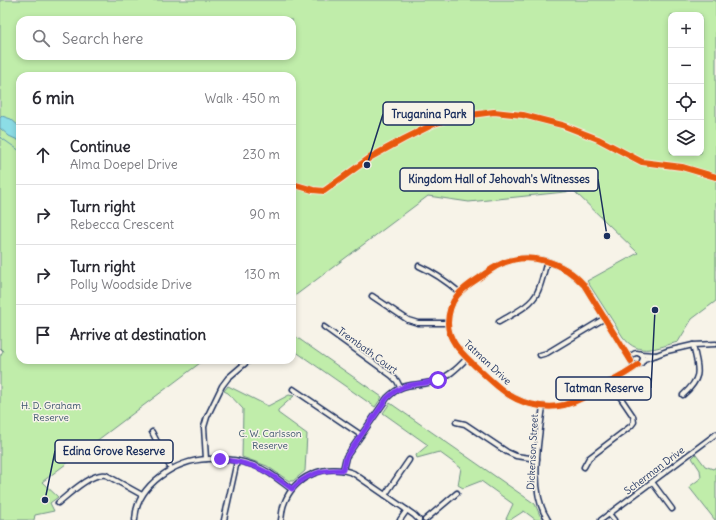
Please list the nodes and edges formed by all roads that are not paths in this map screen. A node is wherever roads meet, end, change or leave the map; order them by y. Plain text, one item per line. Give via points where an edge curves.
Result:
1 (547, 261) junction
2 (419, 266) dead end
3 (459, 292) junction
4 (372, 296) dead end
5 (605, 318) junction
6 (499, 322) dead end
7 (448, 323) junction
8 (324, 327) dead end
9 (693, 344) junction
10 (716, 344) edge
11 (622, 346) junction
12 (540, 354) dead end
13 (633, 354) junction
14 (640, 354) junction
15 (657, 355) junction
16 (467, 358) junction
17 (642, 361) junction
18 (631, 362) junction
19 (244, 364) edge
20 (638, 365) junction
21 (626, 373) junction
22 (610, 382) junction
23 (400, 387) junction
24 (293, 389) dead end
25 (683, 395) dead end
26 (543, 406) junction
27 (456, 422) dead end
28 (152, 432) dead end
29 (716, 434) edge
30 (361, 435) junction
31 (206, 459) junction
32 (538, 459) junction
33 (409, 460) dead end
34 (237, 461) junction
35 (584, 467) dead end
36 (172, 470) junction
37 (343, 470) junction
38 (652, 482) junction
39 (292, 489) junction
40 (456, 493) dead end
41 (142, 495) junction
42 (385, 495) junction
43 (58, 503) dead end
44 (672, 509) dead end
45 (407, 510) junction
46 (609, 514) junction
47 (135, 520) edge
48 (224, 520) edge
49 (281, 520) edge
50 (400, 520) edge
51 (419, 520) edge
52 (424, 520) edge
53 (548, 520) edge
54 (601, 520) edge
55 (614, 520) edge

1 - 3 street, Tatman Drive via 510,261 499,265
1 - 5 street, Tatman Drive via 577,277
1 - 6 street via 535,297
2 - 3 street via 444,279
3 - 7 street, Tatman Drive via 450,307
4 - 7 street via 408,320 418,323
5 - 11 street, Tatman Drive
5 - 12 street via 547,353
7 - 16 street, Tatman Drive via 452,340
8 - 23 street, Trembath Court via 392,376
9 - 10 street
9 - 15 street
9 - 25 street via 697,380
11 - 13 street, Tatman Drive
11 - 18 street, Tatman Drive
13 - 14 street
13 - 18 street
14 - 15 street
14 - 17 street
15 - 17 street
16 - 23 street via 452,373 438,380
16 - 26 street, Tatman Drive via 502,390 516,399
17 - 20 street
18 - 20 street
18 - 21 street
19 - 31 street via 222,386 207,416 204,426
20 - 21 street, Tatman Drive
21 - 22 street, Tatman Drive
22 - 26 street, Tatman Drive via 581,399 563,405
22 - 35 street via 634,416 634,422 589,458
23 - 30 street via 387,398
24 - 30 street
26 - 32 street, Dickenson Street
27 - 32 street via 464,424 507,452
28 - 36 street
29 - 38 street, Scherman Drive
30 - 37 street via 346,457
31 - 34 street
31 - 36 street
32 - 53 street, Dickenson Street via 537,493
33 - 42 street
34 - 39 street via 267,471
34 - 48 street
36 - 41 street via 157,479
37 - 39 street via 328,469 313,473
37 - 42 street
38 - 44 street
38 - 46 street, Scherman Drive
39 - 49 street via 284,504
40 - 52 street
41 - 43 street via 102,474 91,478
41 - 47 street
42 - 45 street
45 - 50 street
45 - 51 street
46 - 54 street, Scherman Drive
46 - 55 street

